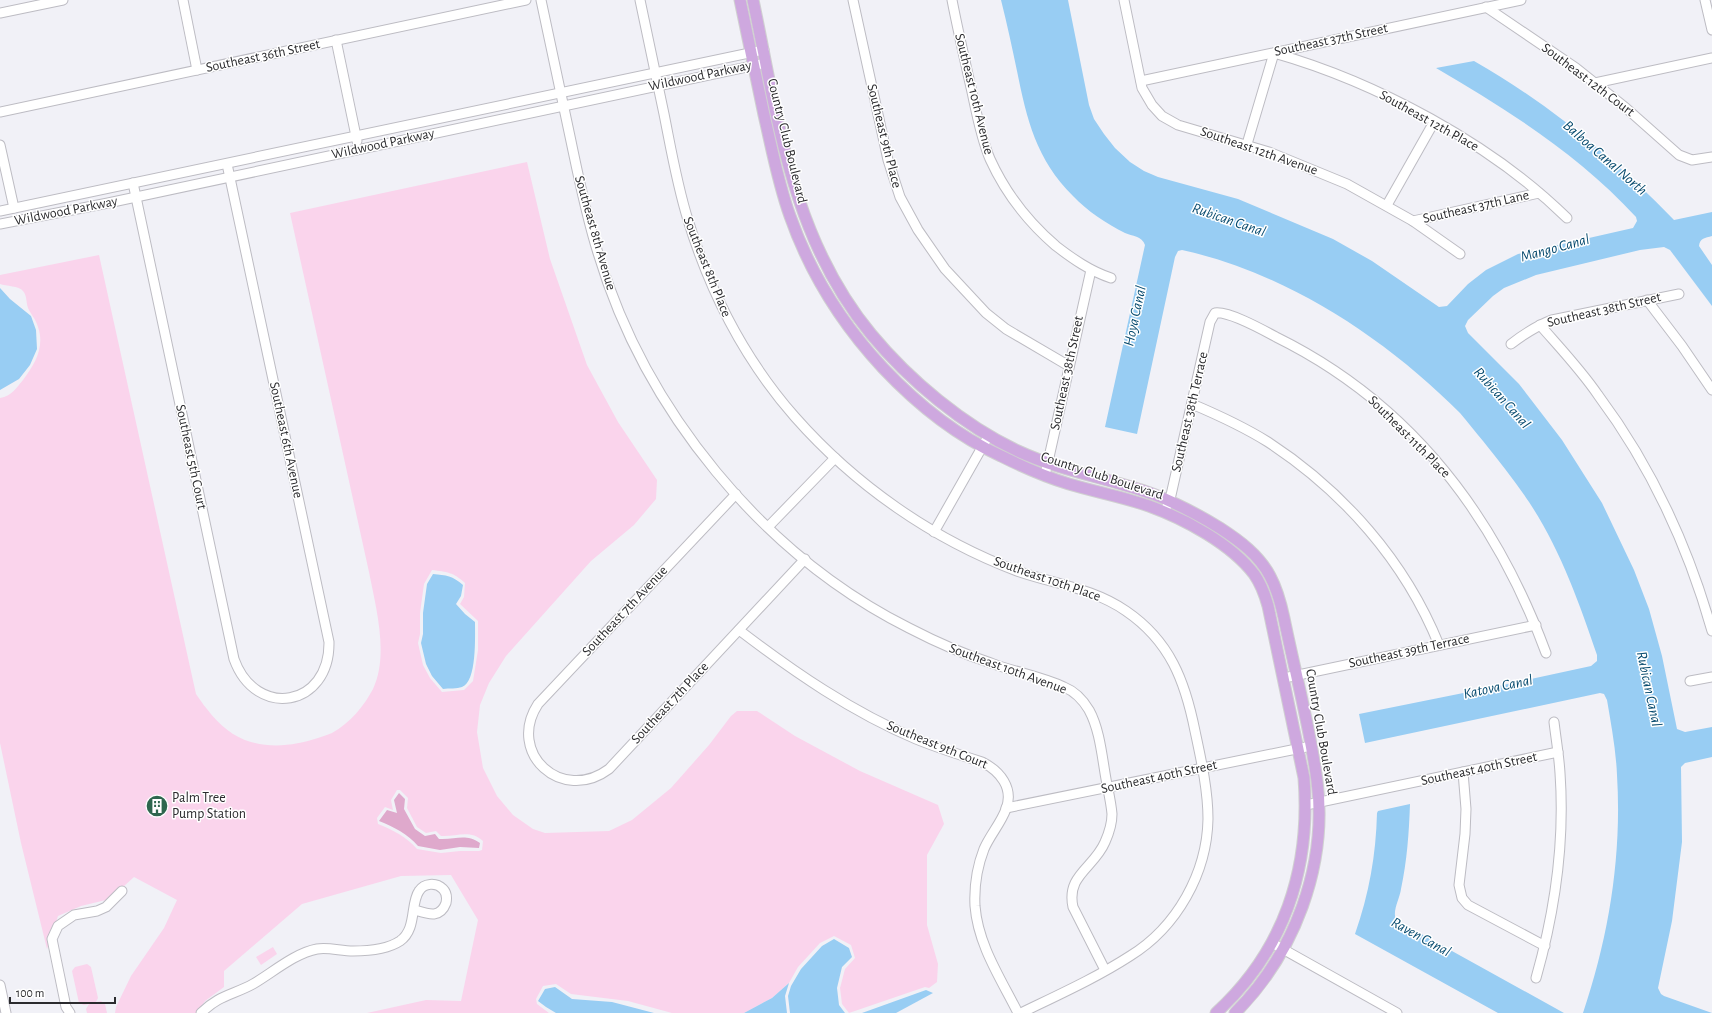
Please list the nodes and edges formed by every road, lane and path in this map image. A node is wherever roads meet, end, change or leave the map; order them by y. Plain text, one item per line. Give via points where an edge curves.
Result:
1 (64, 0) edge
2 (183, 0) edge
3 (526, 0) edge
4 (541, 0) edge
5 (640, 0) edge
6 (740, 0) edge
7 (753, 0) edge
8 (853, 0) edge
9 (952, 0) edge
10 (1124, 0) edge
11 (1521, 0) edge
12 (1705, 0) edge
13 (1486, 8) junction
14 (0, 13) edge
15 (1712, 30) edge
16 (336, 40) junction
17 (764, 50) junction
18 (1274, 52) junction
19 (751, 53) junction
20 (1712, 58) edge
21 (766, 63) junction
22 (753, 65) junction
23 (197, 70) junction
24 (655, 73) junction
25 (1141, 81) junction
26 (1595, 83) junction
27 (658, 85) junction
28 (561, 93) junction
29 (564, 105) junction
30 (0, 112) edge
31 (1434, 122) junction
32 (356, 137) junction
33 (1247, 144) junction
34 (0, 145) edge
35 (359, 149) junction
36 (1712, 157) edge
37 (227, 164) junction
38 (230, 176) junction
39 (133, 183) junction
40 (1539, 192) junction
41 (136, 197) junction
42 (1387, 205) junction
43 (14, 208) junction
44 (0, 211) edge
45 (1568, 218) dead end
46 (1413, 220) junction
47 (0, 224) edge
48 (1460, 254) dead end
49 (1091, 270) junction
50 (1111, 278) dead end
51 (1679, 294) dead end
52 (1648, 300) junction
53 (1215, 313) joint
54 (1540, 324) junction
55 (1511, 344) dead end
56 (1068, 366) junction
57 (1712, 390) edge
58 (1192, 404) junction
59 (989, 435) junction
60 (983, 447) junction
61 (835, 458) junction
62 (1047, 464) junction
63 (1045, 475) junction
64 (736, 494) junction
65 (1169, 501) junction
66 (1165, 512) junction
67 (768, 527) junction
68 (934, 532) junction
69 (805, 559) junction
70 (1536, 625) junction
71 (739, 630) junction
72 (1712, 631) edge
73 (1439, 645) junction
74 (1546, 653) dead end
75 (1296, 676) junction
76 (1712, 676) edge
77 (1284, 678) junction
78 (1690, 681) dead end
79 (288, 698) joint
80 (1554, 722) dead end
81 (528, 736) joint
82 (1311, 746) junction
83 (1298, 749) junction
84 (1558, 752) junction
85 (1202, 769) junction
86 (1463, 772) junction
87 (1108, 788) junction
88 (1319, 802) junction
89 (1306, 805) junction
90 (1006, 808) junction
91 (122, 891) dead end
92 (414, 910) dead end
93 (1272, 943) junction
94 (1545, 946) junction
95 (1283, 949) junction
96 (1105, 970) junction
97 (1536, 978) dead end
98 (0, 985) edge
99 (1226, 1004) junction
100 (6, 1013) edge
101 (70, 1013) edge
102 (200, 1013) edge
103 (1018, 1013) edge
104 (1021, 1013) edge
105 (1216, 1013) edge
106 (1235, 1013) edge
107 (1397, 1013) edge

1 - 14 street
2 - 23 street
3 - 16 street, Southeast 36th Street
4 - 28 street
5 - 24 street
6 - 19 main road, Country Club Boulevard
7 - 17 main road, Country Club Boulevard
8 - 56 street, Southeast 9th Place via 888,160 900,197 918,230 945,269 986,313 1006,329
9 - 49 street, Southeast 10th Avenue via 982,136 995,170 1037,228 1066,254
10 - 25 street, Southeast 12th Avenue
11 - 13 street, Southeast 37th Street
12 - 15 street
13 - 18 street, Southeast 37th Street
13 - 26 street, Southeast 12th Court
16 - 23 street, Southeast 36th Street
16 - 32 street
17 - 19 street, Wildwood Parkway
17 - 21 main road, Country Club Boulevard
18 - 25 street, Southeast 37th Street
18 - 31 street, Southeast 12th Place via 1360,84
18 - 33 street
19 - 22 main road, Country Club Boulevard
19 - 24 street, Wildwood Parkway
20 - 26 street
21 - 22 street, Wildwood Parkway
21 - 59 main road, Country Club Boulevard via 799,204 816,246 841,292 870,333 907,374
22 - 27 street, Wildwood Parkway
22 - 60 main road, Country Club Boulevard via 781,189 802,247 832,303 870,353 904,388 947,424
23 - 30 street, Southeast 36th Street
24 - 27 street, Southeast 8th Place
24 - 28 street, Wildwood Parkway
25 - 33 street, Southeast 12th Avenue via 1152,105 1168,120
26 - 36 street, Southeast 12th Court via 1677,154 1686,159
27 - 29 street, Wildwood Parkway
27 - 61 street, Southeast 8th Place via 688,220 720,303 744,347 779,397
28 - 29 street, Southeast 8th Avenue
28 - 32 street, Wildwood Parkway
29 - 35 street, Wildwood Parkway
29 - 64 street, Southeast 8th Avenue via 593,236 622,320 638,354 670,408 706,459
31 - 40 street, Southeast 12th Place via 1477,148
31 - 42 street
32 - 35 street
32 - 37 street, Wildwood Parkway
33 - 42 street, Southeast 12th Avenue via 1322,172
34 - 43 street
35 - 38 street, Wildwood Parkway
37 - 38 street, Southeast 6th Avenue
37 - 39 street, Wildwood Parkway
38 - 41 street, Wildwood Parkway
38 - 79 street, Southeast 6th Avenue via 329,642 327,664 317,682 309,690
39 - 41 street, Southeast 5th Court
39 - 43 street, Wildwood Parkway
40 - 45 street, Southeast 12th Place
40 - 46 street, Southeast 37th Lane
41 - 47 street, Wildwood Parkway
41 - 79 street, Southeast 5th Court via 234,658 245,680 258,692 267,696
42 - 46 street, Southeast 12th Avenue
43 - 44 street, Wildwood Parkway
46 - 48 street, Southeast 12th Avenue
49 - 50 street, Southeast 10th Avenue
49 - 56 street, Southeast 38th Street
51 - 52 street, Southeast 38th Street
52 - 54 street, Southeast 38th Street
52 - 57 street
53 - 58 street, Southeast 38th Terrace via 1210,322
53 - 70 street, Southeast 11th Place via 1222,313 1248,323 1306,353 1351,382 1397,421 1446,472 1481,520 1506,561
54 - 55 street, Southeast 38th Street
54 - 72 street via 1598,394 1631,442 1652,479 1685,548
56 - 62 street, Southeast 38th Street
58 - 65 street, Southeast 38th Terrace
58 - 73 street via 1267,442 1323,483 1350,508 1398,568 1426,616
59 - 60 street
59 - 62 main road, Country Club Boulevard
60 - 63 main road, Country Club Boulevard
60 - 68 street
61 - 67 street
61 - 68 street, Southeast 8th Place via 881,496
62 - 63 street, Southeast 38th Street
62 - 65 main road, Country Club Boulevard via 1138,489
63 - 66 main road, Country Club Boulevard
64 - 67 street, Southeast 8th Avenue
64 - 81 street, Southeast 7th Avenue via 538,704 530,719
65 - 66 street, Southeast 38th Terrace
65 - 75 main road, Country Club Boulevard via 1228,534 1250,550 1267,571 1280,602
66 - 77 main road, Country Club Boulevard via 1238,556 1254,574 1268,606
67 - 69 street, Southeast 8th Avenue
68 - 85 street, Southeast 10th Place via 998,563 1100,596 1125,610 1144,625 1164,648 1178,672 1190,707
69 - 71 street, Southeast 7th Place
69 - 87 street, Southeast 10th Avenue via 872,607 937,642 1073,692 1092,717
70 - 73 street, Southeast 39th Terrace
70 - 74 street, Southeast 11th Place
71 - 81 street, Southeast 7th Place via 600,775 580,781 565,780 552,775 538,762
71 - 90 street, Southeast 9th Court via 807,680 872,718 917,739 990,766 1002,777 1006,785
73 - 75 street, Southeast 39th Terrace
75 - 77 street, Southeast 39th Terrace
75 - 82 main road, Country Club Boulevard
76 - 78 street
77 - 83 main road, Country Club Boulevard
80 - 84 street
82 - 83 street, Southeast 40th Street
82 - 88 main road, Country Club Boulevard
83 - 85 street, Southeast 40th Street
83 - 89 main road, Country Club Boulevard
84 - 86 street, Southeast 40th Street
84 - 94 street via 1561,842 1555,895
85 - 87 street, Southeast 40th Street
85 - 96 street, Southeast 10th Place via 1207,805 1207,833 1194,882 1172,918 1153,939 1131,956
86 - 88 street, Southeast 40th Street
86 - 94 street via 1466,809 1459,885 1462,898 1468,905
87 - 90 street, Southeast 40th Street
87 - 96 street, Southeast 10th Avenue via 1112,814 1107,839 1101,851 1078,876 1072,886 1071,896 1073,907
88 - 89 street, Southeast 40th Street
88 - 95 main road, Country Club Boulevard via 1312,874 1300,913
89 - 93 main road, Country Club Boulevard via 1305,836 1298,875 1287,911
90 - 103 street, Southeast 9th Court via 981,857 976,876 975,906 984,945
91 - 101 street via 97,911 74,915 58,926 52,939 66,1007
92 - 102 street via 410,925 401,940 388,947 354,951 322,949 304,954 250,986 215,1000
93 - 95 street
93 - 99 main road, Country Club Boulevard via 1247,980
94 - 97 street
95 - 106 main road, Country Club Boulevard via 1258,987
95 - 107 street
96 - 104 street, Southeast 10th Place
98 - 100 street
99 - 105 main road, Country Club Boulevard
99 - 106 street

